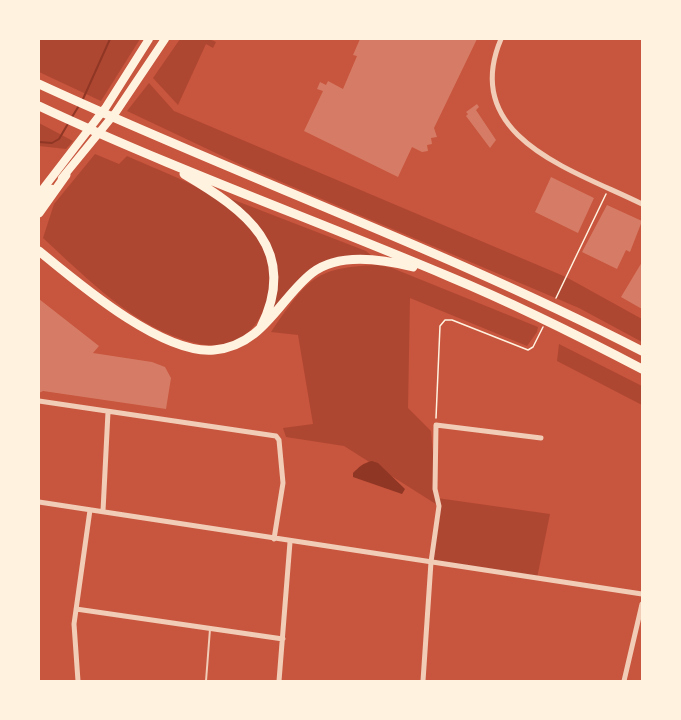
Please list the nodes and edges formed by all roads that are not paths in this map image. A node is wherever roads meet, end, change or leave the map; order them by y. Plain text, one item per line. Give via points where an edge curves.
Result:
1 (149, 39) edge
2 (165, 39) edge
3 (501, 39) edge
4 (39, 84) edge
5 (39, 105) edge
6 (154, 155) junction
7 (66, 175) junction
8 (39, 194) edge
9 (39, 204) edge
10 (642, 204) edge
11 (39, 213) edge
12 (39, 242) edge
13 (39, 250) edge
14 (39, 256) edge
15 (52, 262) junction
16 (450, 277) junction
17 (258, 332) junction
18 (642, 351) edge
19 (642, 369) edge
20 (39, 401) edge
21 (108, 411) junction
22 (541, 438) dead end
23 (39, 502) edge
24 (90, 510) junction
25 (103, 511) junction
26 (274, 539) junction
27 (290, 542) junction
28 (431, 562) junction
29 (642, 594) edge
30 (642, 604) edge
31 (76, 609) junction
32 (210, 628) junction
33 (283, 639) junction
34 (78, 681) edge
35 (206, 681) edge
36 (279, 681) edge
37 (423, 681) edge
38 (624, 681) edge

1 - 8 main road via 106,107
2 - 7 main road via 116,112
3 - 10 street via 493,65 494,91 504,120 514,134 530,148
4 - 18 highway via 554,307
5 - 6 highway
6 - 16 highway
6 - 17 highway via 221,195 255,227 274,272 274,292
7 - 9 main road
7 - 11 highway
12 - 15 highway
13 - 15 highway
14 - 15 highway
15 - 17 highway via 111,307 154,333 189,348 215,350 242,342
16 - 17 highway via 377,260 329,265 313,272
16 - 19 highway
20 - 21 street
21 - 25 street
21 - 26 street via 276,435 283,483
22 - 28 street via 436,425 435,489 439,506
23 - 24 street
24 - 25 street
24 - 31 street
25 - 26 street
26 - 27 street
27 - 28 street
27 - 33 street
28 - 29 street
28 - 37 street
30 - 38 street
31 - 32 street
31 - 34 street
32 - 33 street
32 - 35 lane
33 - 36 street

